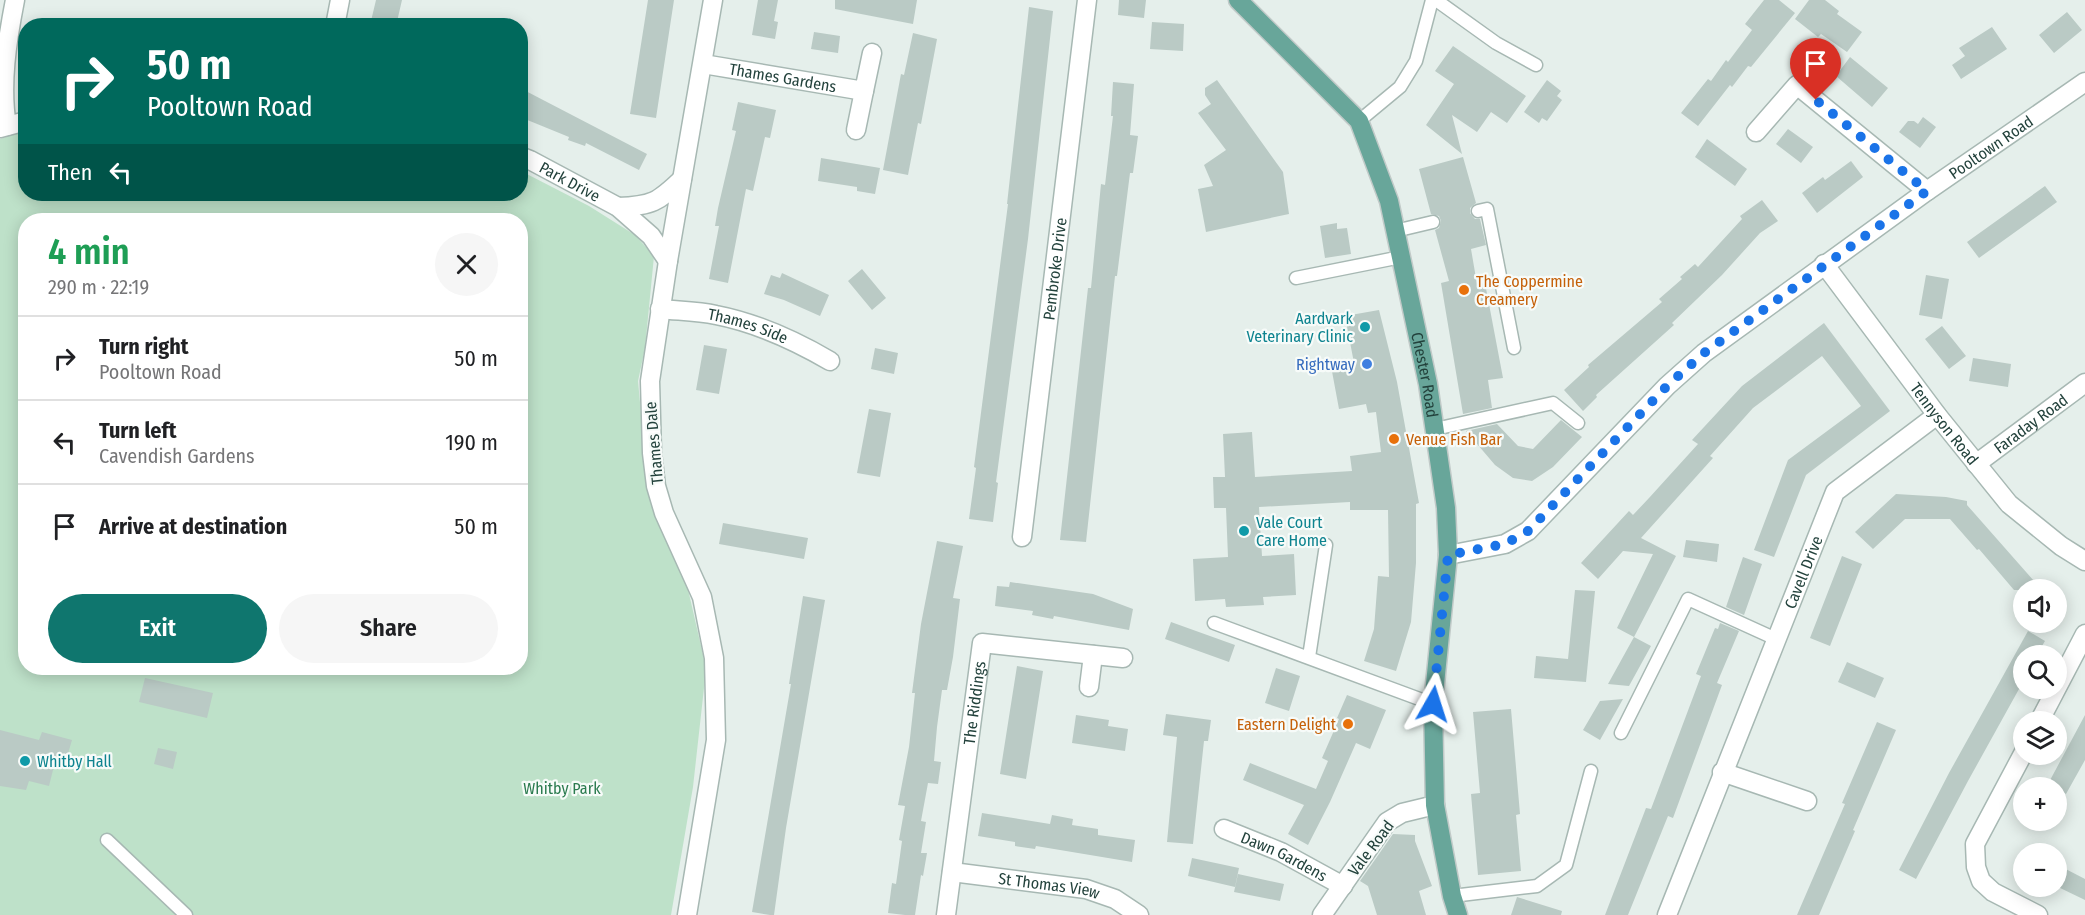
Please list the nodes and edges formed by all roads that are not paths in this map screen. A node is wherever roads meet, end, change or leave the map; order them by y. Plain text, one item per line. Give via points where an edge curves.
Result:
1 (15, 0) edge
2 (340, 0) edge
3 (713, 0) edge
4 (1087, 0) edge
5 (1238, 0) edge
6 (1434, 0) edge
7 (336, 18) edge
8 (872, 53) dead end
9 (703, 64) junction
10 (1536, 66) dead end
11 (2085, 82) edge
12 (864, 91) junction
13 (1359, 121) junction
14 (18, 122) edge
15 (3, 127) edge
16 (856, 130) dead end
17 (1756, 132) dead end
18 (528, 159) edge
19 (682, 179) junction
20 (1927, 191) junction
21 (618, 207) junction
22 (1478, 211) dead end
23 (1433, 222) dead end
24 (1395, 231) junction
25 (1401, 257) junction
26 (668, 261) junction
27 (1824, 264) junction
28 (1296, 278) dead end
29 (660, 309) junction
30 (1514, 348) dead end
31 (830, 361) dead end
32 (2085, 383) edge
33 (1937, 415) junction
34 (1578, 423) dead end
35 (1435, 429) junction
36 (1976, 464) junction
37 (1022, 537) dead end
38 (1326, 545) dead end
39 (1448, 555) junction
40 (2085, 561) edge
41 (1214, 623) dead end
42 (2085, 634) edge
43 (1776, 639) junction
44 (1094, 655) junction
45 (1309, 657) junction
46 (1123, 658) dead end
47 (1089, 687) dead end
48 (1433, 704) junction
49 (2045, 711) edge
50 (1621, 734) dead end
51 (2017, 765) edge
52 (1591, 771) dead end
53 (1722, 772) junction
54 (1807, 801) dead end
55 (1436, 805) junction
56 (1224, 829) dead end
57 (107, 840) dead end
58 (952, 872) junction
59 (1343, 886) junction
60 (1452, 896) junction
61 (186, 915) edge
62 (687, 915) edge
63 (946, 915) edge
64 (1139, 915) edge
65 (1322, 915) edge
66 (1458, 915) edge
67 (1667, 915) edge
68 (2038, 915) edge

1 - 15 street via 0,90
2 - 7 street
3 - 9 street, Thames Dale
4 - 37 street, Pembroke Drive
5 - 13 main road, Chester Road
6 - 10 lane
6 - 13 lane via 1416,61 1400,87
8 - 12 street
9 - 12 street, Thames Gardens
9 - 19 street, Thames Dale
11 - 20 street, Pooltown Road
12 - 16 street
13 - 24 main road, Chester Road via 1389,201
14 - 15 street
17 - 20 street via 1797,85
18 - 21 street, Park Drive
19 - 21 street, Park Drive via 660,199 642,206
19 - 26 street, Thames Dale
20 - 27 street, Pooltown Road
21 - 26 street, Park Drive via 651,236
22 - 30 lane via 1487,209
23 - 24 lane
24 - 25 main road, Chester Road
25 - 28 lane
25 - 35 main road, Chester Road
26 - 29 street, Thames Dale
27 - 33 street, Tennyson Road
27 - 39 street, Pooltown Road via 1675,379 1528,531 1505,544
29 - 31 street, Thames Side via 717,315 761,327
29 - 62 street, Thames Dale via 650,381 656,486 702,597 714,658 716,740
32 - 36 street, Faraday Road
33 - 36 street, Tennyson Road
33 - 43 street, Cavell Drive via 1834,492
34 - 35 lane via 1553,403
35 - 39 main road, Chester Road
36 - 40 street, Tennyson Road via 2008,504
38 - 45 lane
39 - 48 main road, Chester Road
41 - 45 lane
42 - 49 street
43 - 50 lane via 1688,598
43 - 53 street, Cavell Drive
44 - 46 street, The Riddings
44 - 47 street
44 - 58 street, The Riddings via 982,643
45 - 48 lane
48 - 55 main road, Chester Road
51 - 68 street via 1975,844 1976,867 1981,881 1993,892
52 - 60 lane via 1566,865 1537,886
53 - 54 street
53 - 67 street, Cavell Drive
55 - 59 street, Vale Road via 1402,813 1387,822
55 - 60 main road, Chester Road
56 - 59 street, Dawn Gardens via 1281,852
57 - 61 lane
58 - 63 street
58 - 64 street, St Thomas View via 1086,888 1115,899
59 - 65 street, Vale Road
60 - 66 main road, Chester Road

